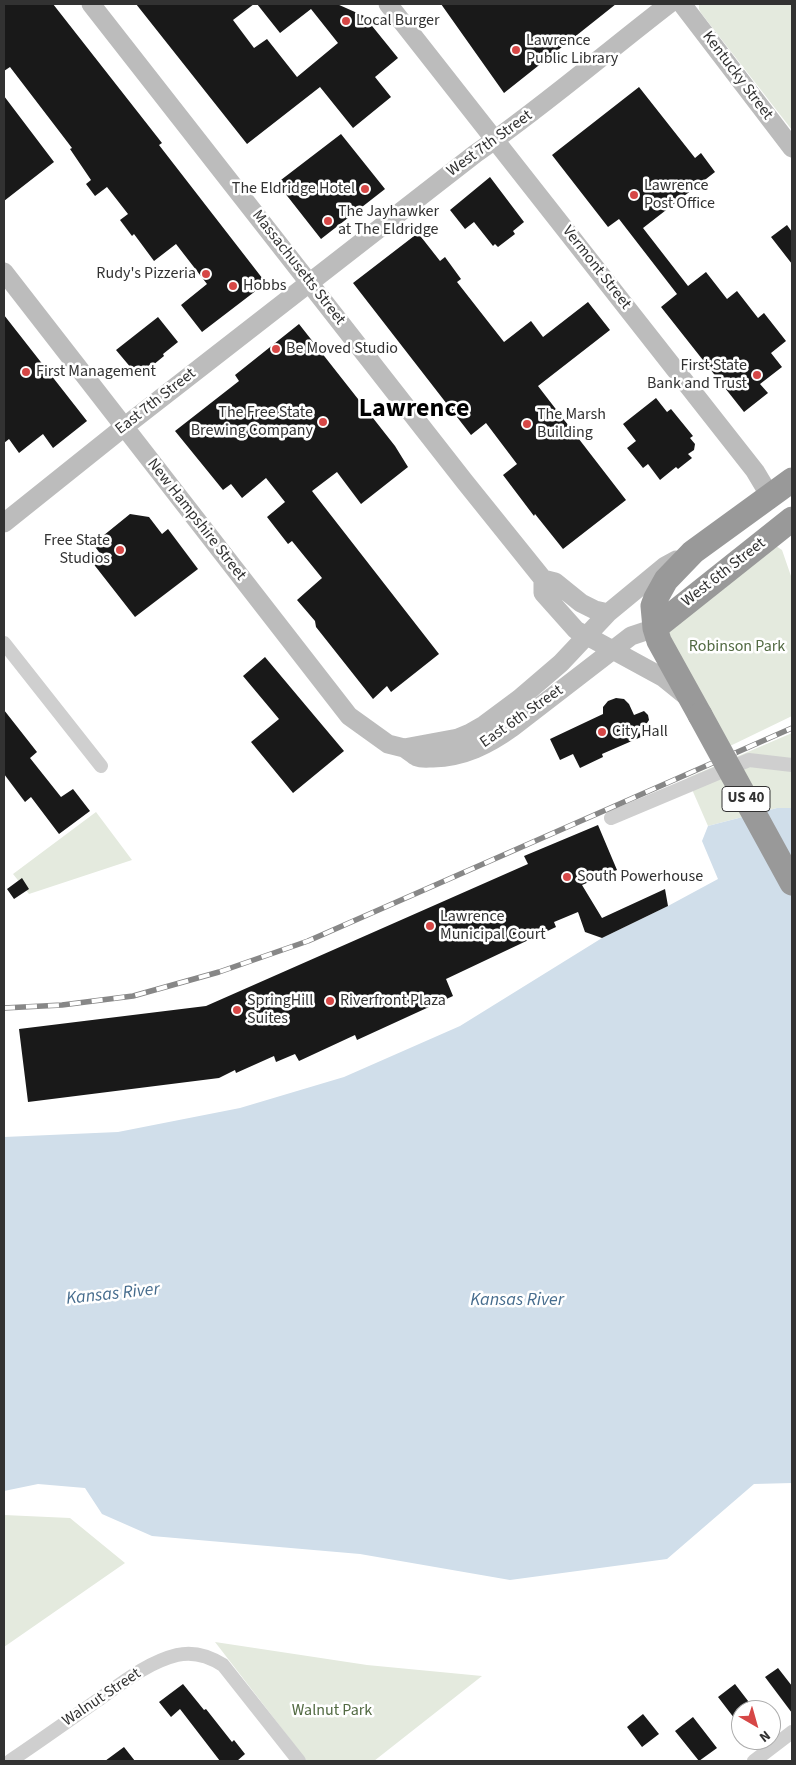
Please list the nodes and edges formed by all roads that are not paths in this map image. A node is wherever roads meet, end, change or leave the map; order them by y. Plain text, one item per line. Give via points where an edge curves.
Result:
1 (92, 4) edge
2 (388, 4) edge
3 (669, 4) edge
4 (682, 4) edge
5 (496, 140) junction
6 (792, 148) edge
7 (4, 272) edge
8 (310, 283) junction
9 (124, 427) junction
10 (792, 480) edge
11 (770, 496) junction
12 (4, 523) edge
13 (790, 528) edge
14 (693, 552) junction
15 (543, 578) junction
16 (608, 613) junction
17 (655, 628) junction
18 (586, 636) junction
19 (4, 643) edge
20 (612, 650) junction
21 (696, 708) junction
22 (404, 748) junction
23 (792, 765) edge
24 (101, 766) dead end
25 (611, 818) dead end
26 (792, 883) edge
27 (792, 1732) edge
28 (10, 1761) edge
29 (299, 1761) edge
30 (754, 1761) edge

1 - 8 street, Massachusetts Street
2 - 5 street, Vermont Street
3 - 5 street, West 7th Street
4 - 6 street, Kentucky Street
5 - 8 street, West 7th Street
5 - 11 street, Vermont Street via 755,471
7 - 9 street, New Hampshire Street
8 - 9 street, East 7th Street
8 - 15 street, Massachusetts Street
9 - 12 street, East 7th Street
9 - 22 street, New Hampshire Street via 349,716 388,744
10 - 11 highway, West 6th Street / US 40
11 - 13 highway, Vermont Street
11 - 14 highway, West 6th Street / US 40
13 - 17 highway, West 6th Street
14 - 16 street, West 6th Street via 664,566
14 - 17 highway, West 6th Street / US 40 via 660,588 653,606
15 - 16 street, Massachusetts Street via 555,582 581,603
15 - 18 street, Massachusetts Street via 543,593 576,630
16 - 18 street, West 6th Street
17 - 20 street, West 6th Street via 631,636
17 - 21 highway, Massachusetts Street / US 40
18 - 20 street, Massachusetts Street
18 - 22 street, East 6th Street via 561,663 484,725 458,738
19 - 24 street
20 - 21 street, Massachusetts Street via 664,678
20 - 22 street, East 6th Street via 513,727 476,749 448,758 428,758 417,757
21 - 26 highway, Massachusetts Street / US 40, bridge
23 - 25 street via 749,760
27 - 30 street
28 - 29 street, Walnut Street via 151,1665 179,1654 201,1654 230,1671

